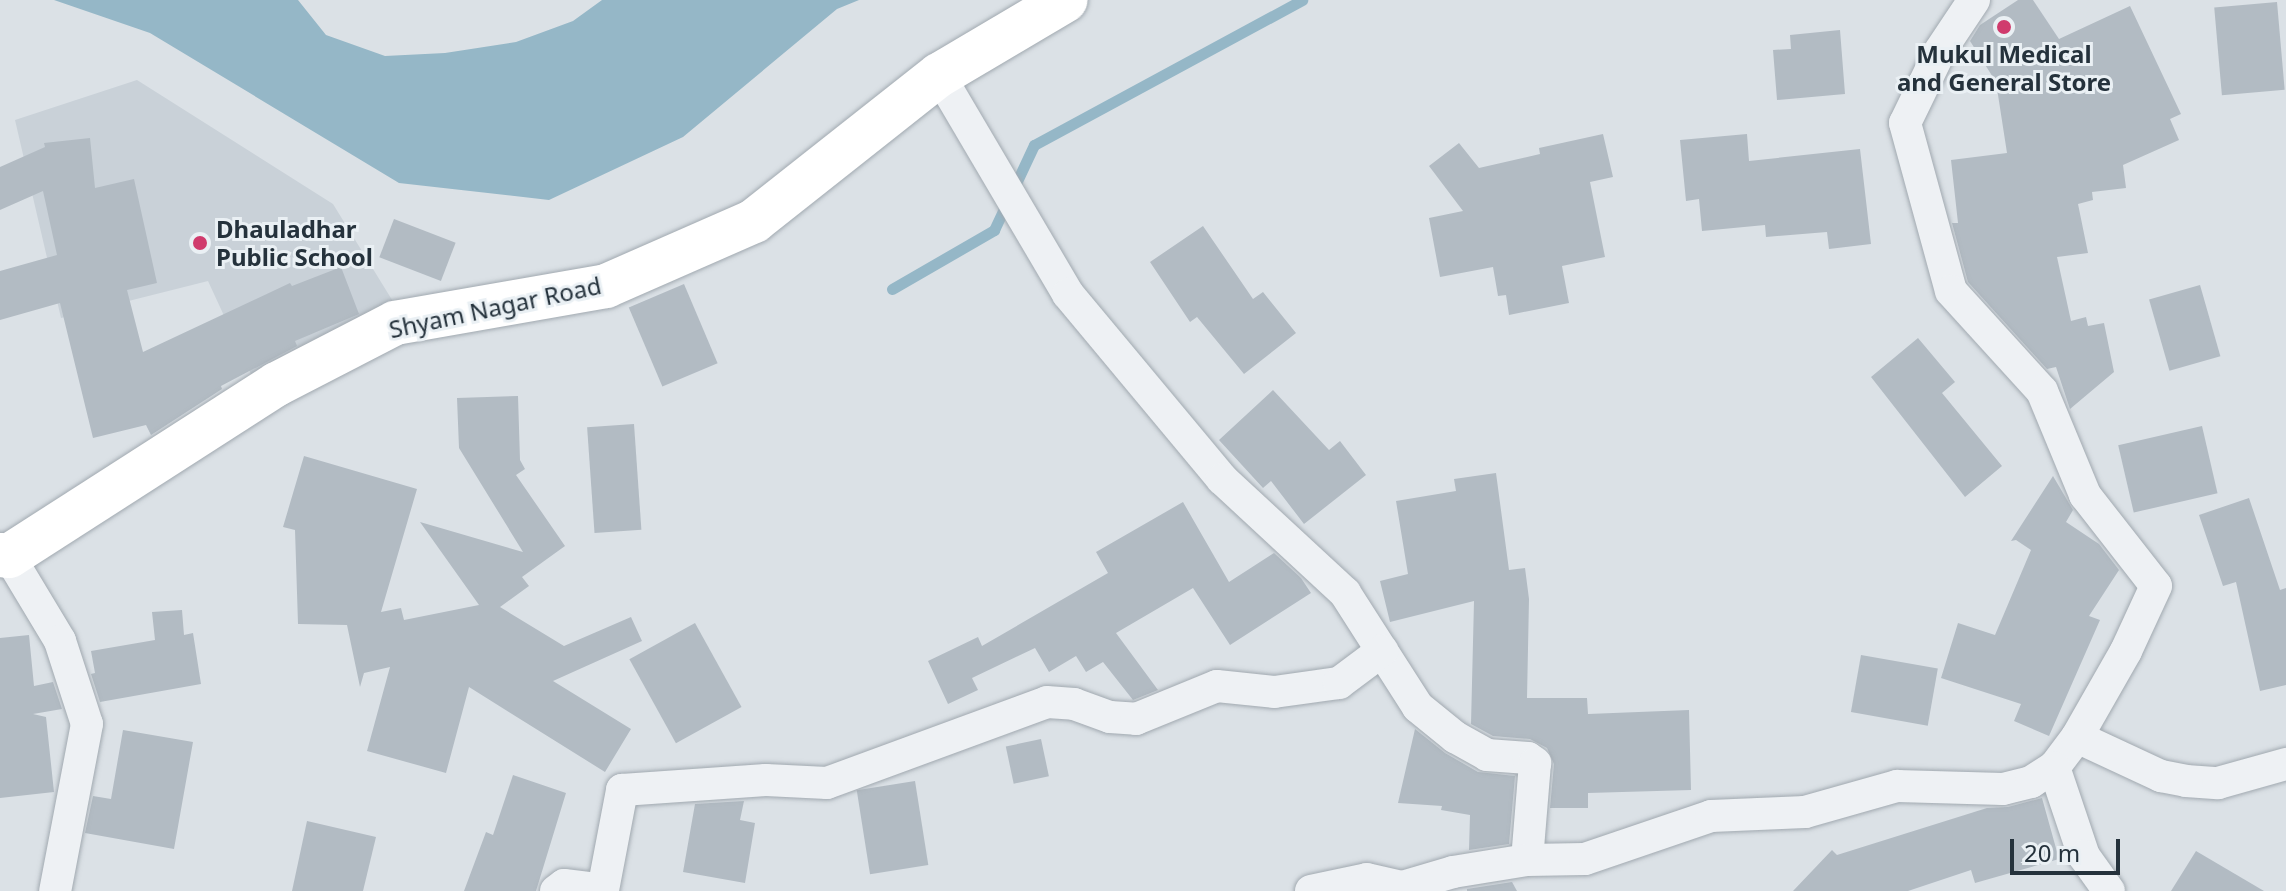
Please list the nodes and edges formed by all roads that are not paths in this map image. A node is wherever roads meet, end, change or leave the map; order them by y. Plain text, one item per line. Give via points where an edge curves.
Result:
1 (1066, 0) edge
2 (1974, 0) edge
3 (939, 75) junction
4 (4, 556) edge
5 (1382, 651) junction
6 (2077, 737) junction
7 (2286, 764) edge
8 (2054, 767) junction
9 (1527, 860) junction
10 (55, 891) edge
11 (556, 891) edge
12 (1311, 891) edge
13 (2109, 891) edge

1 - 3 street, Shyam Nagar Road
2 - 6 street via 1940,51 1905,123 1951,291 2042,391 2085,495 2156,586
3 - 4 street, Shyam Nagar Road via 754,221 606,286 395,323 277,384
3 - 5 street via 1068,294 1222,479 1345,593
4 - 10 street via 60,641 87,724
5 - 9 street via 1418,707 1455,737 1487,755 1535,763
5 - 11 street via 1339,683 1274,692 1217,686 1136,719 1047,702 827,783 766,780 622,790 603,890 564,885
6 - 7 street via 2161,776 2186,781 2218,783
6 - 8 street
8 - 9 street via 2031,782 2003,789 1897,786 1805,812 1701,818 1585,859
8 - 13 street via 2084,856
9 - 12 street via 1402,887 1367,879

